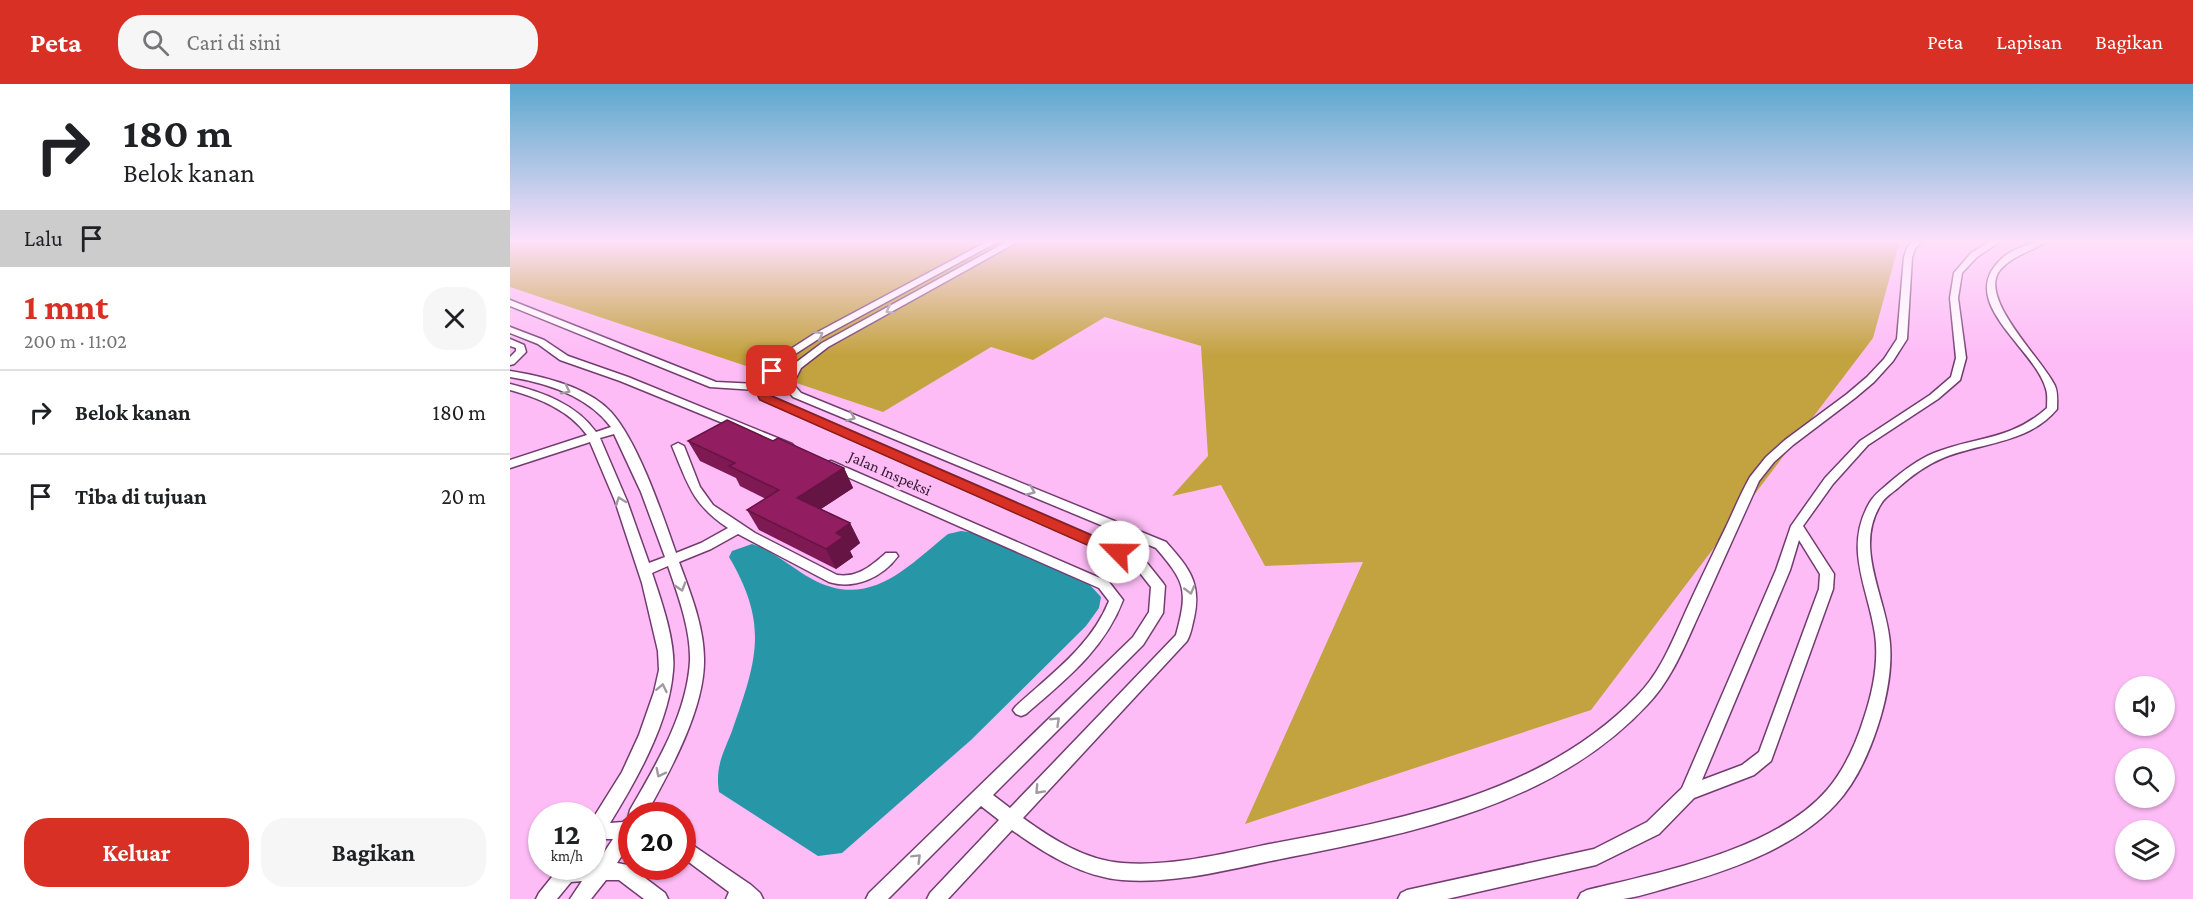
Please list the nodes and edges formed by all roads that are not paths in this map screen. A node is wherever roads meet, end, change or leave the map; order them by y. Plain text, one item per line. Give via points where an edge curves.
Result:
1 (924, 279) edge
2 (946, 279) edge
3 (1906, 279) edge
4 (1957, 279) edge
5 (1992, 279) edge
6 (510, 303) edge
7 (510, 330) edge
8 (510, 342) edge
9 (510, 362) edge
10 (510, 374) edge
11 (510, 387) edge
12 (760, 387) junction
13 (617, 429) junction
14 (592, 437) junction
15 (678, 446) dead end
16 (796, 450) edge
17 (818, 460) edge
18 (510, 464) edge
19 (1797, 526) junction
20 (740, 528) junction
21 (891, 556) dead end
22 (673, 560) junction
23 (645, 570) junction
24 (1021, 710) dead end
25 (1688, 793) junction
26 (980, 795) junction
27 (645, 802) edge
28 (606, 812) edge
29 (1011, 820) junction
30 (618, 846) edge
31 (696, 857) edge
32 (606, 865) edge
33 (606, 871) edge
34 (561, 880) edge
35 (595, 880) edge
36 (745, 896) edge
37 (545, 899) edge
38 (579, 899) edge
39 (659, 899) edge
40 (875, 899) edge
41 (936, 899) edge
42 (1407, 899) edge
43 (1587, 899) edge

12 -> 1 lane via 786,356
2 -> 29 lane via 804,358 792,371 788,384 797,395 1161,545 1185,572 1192,600 1182,637
3 - 29 lane via 1902,339 1896,351 1866,385 1781,448 1764,466 1669,664 1643,700 1611,730 1564,763 1517,788 1457,812 1237,860 1157,871 1106,870 1066,855
4 - 19 lane via 1954,298 1961,358 1956,378 1864,443 1829,481
5 - 43 lane via 1993,302 2005,324 2052,388 2052,409 2038,424 2012,437 1943,453 1907,473 1876,502 1863,534 1865,572 1882,634 1883,683 1865,742 1829,800 1780,836 1713,864
6 - 12 lane via 714,385
7 - 16 lane via 541,342 564,358
8 - 9 lane via 521,347 521,352
10 -> 13 lane via 562,387 607,414
11 - 14 lane via 542,396 584,423
26 -> 12 lane via 1138,641 1156,613 1158,586 1138,561 764,397
13 - 14 lane
13 - 22 lane
14 - 18 lane
23 -> 14 lane via 602,453
15 - 20 lane via 697,492 709,508
17 - 24 lane, Jalan Inspeksi via 1104,585 1116,600 1112,616 1093,644
19 - 25 lane via 1783,570
19 - 25 lane via 1827,574 1826,589 1765,756 1748,770
20 - 21 lane via 834,579 847,582 861,580
20 - 22 lane
22 - 23 lane
22 -> 27 lane via 698,657 690,702
28 -> 23 lane via 658,709 667,667
25 - 42 lane via 1653,828 1596,857
26 - 29 lane
40 -> 26 lane
29 - 41 lane
30 - 32 lane
31 - 36 lane
33 - 39 lane via 622,871
34 - 37 lane
35 - 38 lane

